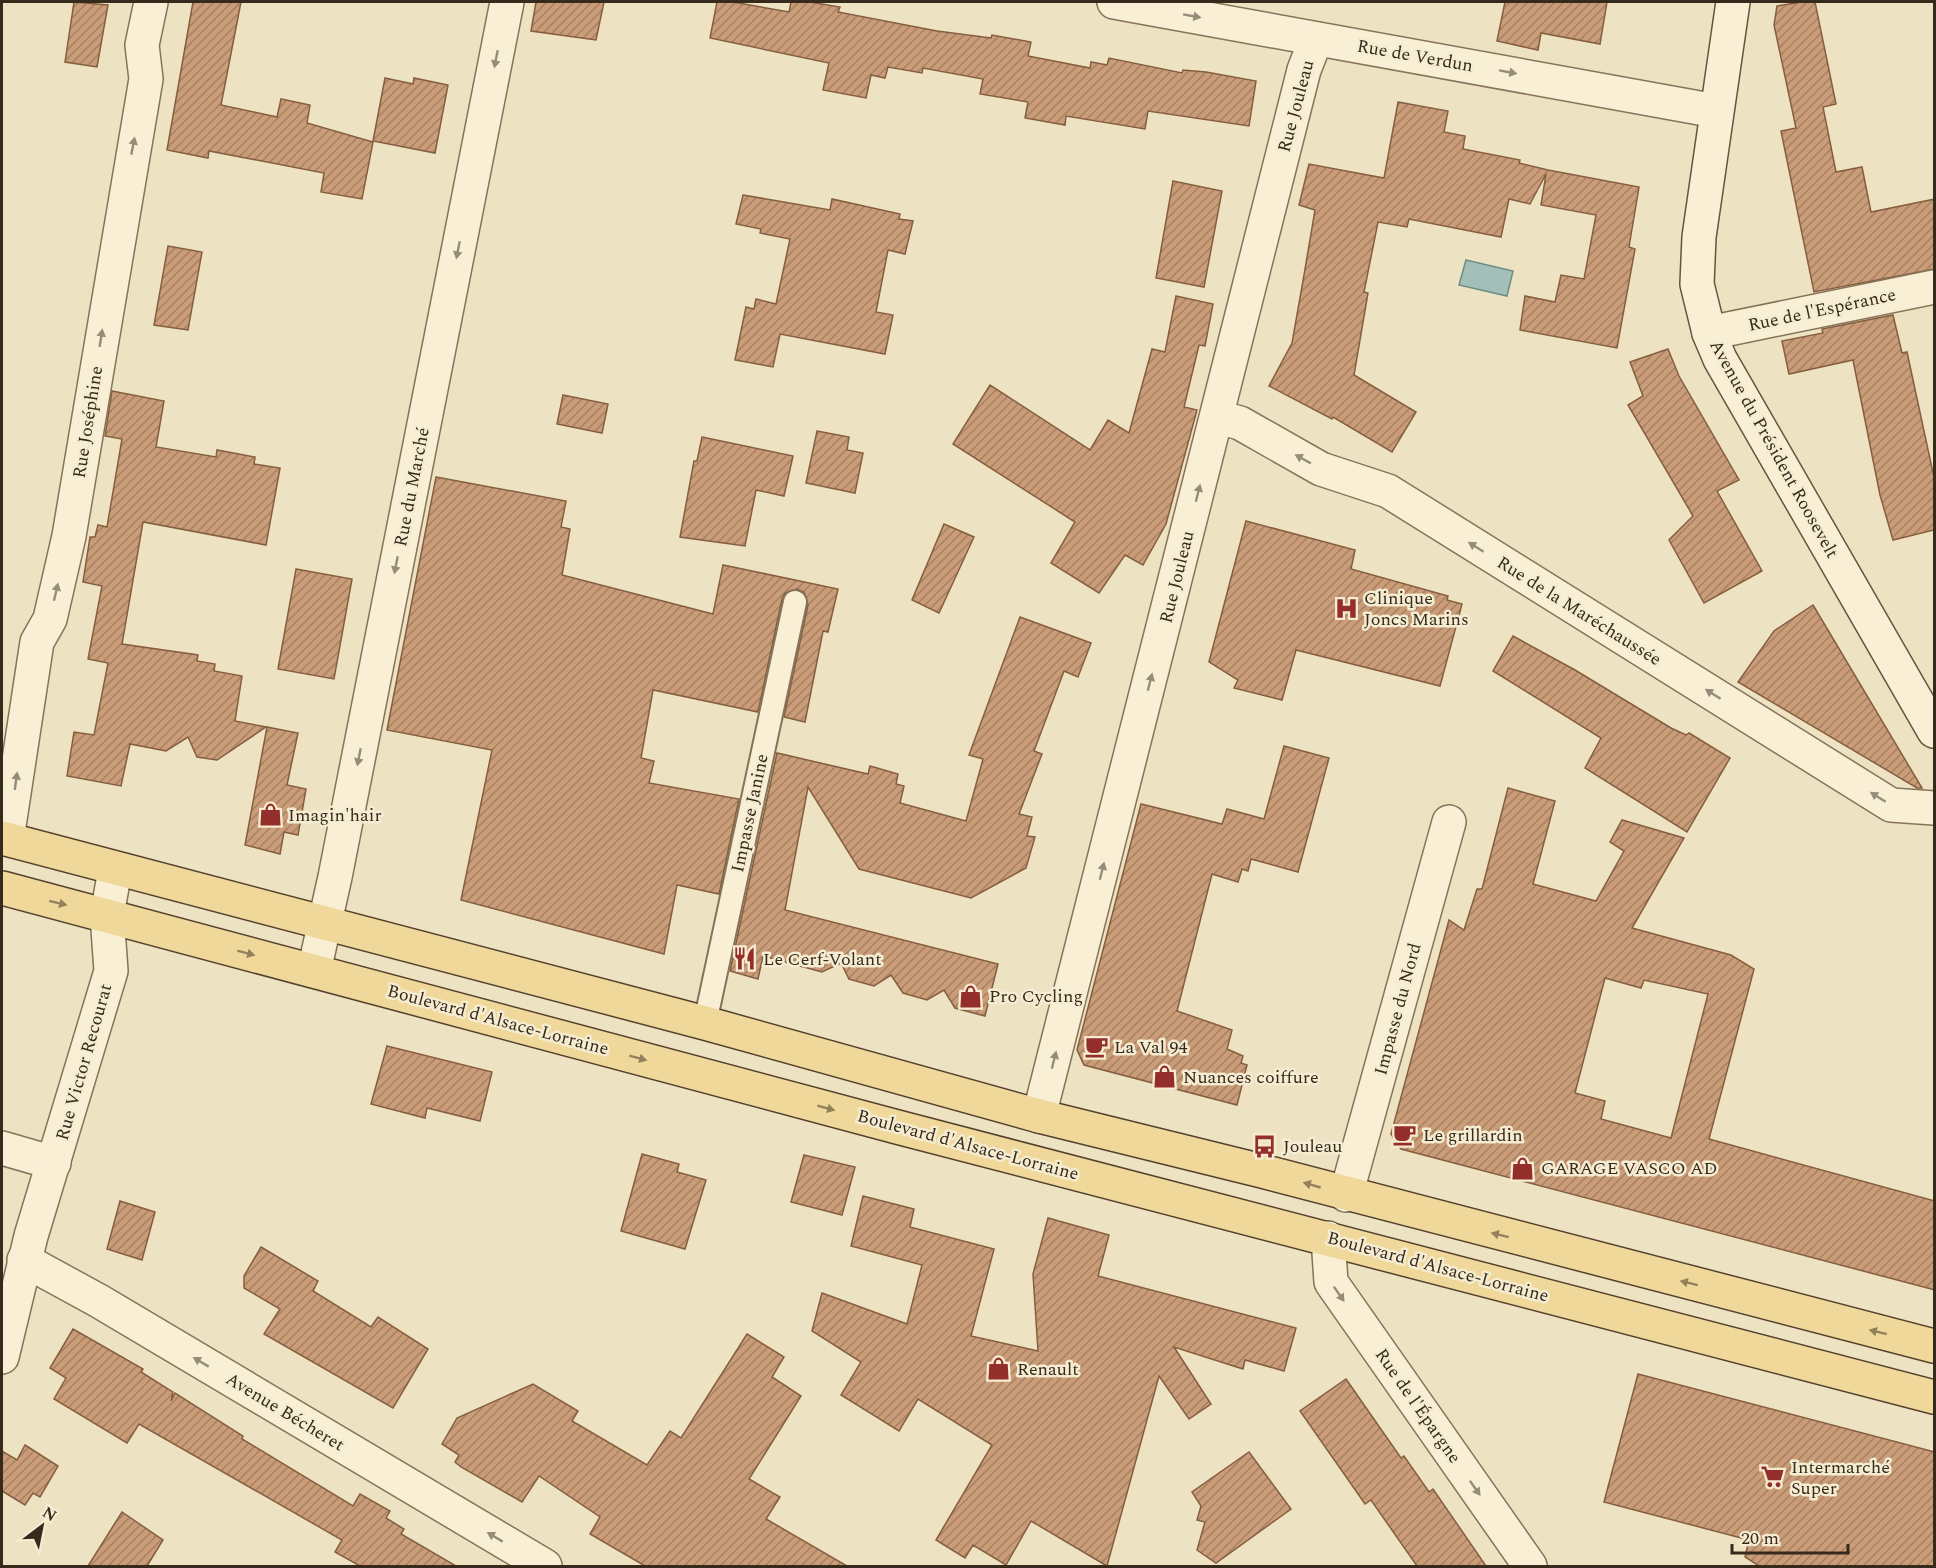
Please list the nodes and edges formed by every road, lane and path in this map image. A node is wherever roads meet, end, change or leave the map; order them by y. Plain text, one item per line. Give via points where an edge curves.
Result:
1 (151, 2) edge
2 (507, 2) edge
3 (1114, 2) edge
4 (1733, 2) edge
5 (1316, 39) junction
6 (1716, 111) junction
7 (1935, 287) edge
8 (1709, 333) junction
9 (1218, 417) junction
10 (795, 602) dead end
11 (1935, 731) edge
12 (1935, 808) edge
13 (1449, 822) dead end
14 (4, 838) edge
15 (115, 870) junction
16 (2, 888) edge
17 (107, 915) junction
18 (325, 924) junction
19 (314, 971) junction
20 (705, 1023) junction
21 (1040, 1116) junction
22 (2, 1148) edge
23 (54, 1163) junction
24 (1346, 1195) junction
25 (1328, 1238) junction
26 (24, 1260) junction
27 (1935, 1346) edge
28 (2, 1357) edge
29 (1935, 1398) edge
30 (545, 1566) edge
31 (1530, 1566) edge

14 -> 1 street, Rue Joséphine via 37,642 50,619 69,536 146,79 142,45
2 -> 18 street, Rue du Marché
3 -> 5 street, Rue de Verdun
4 - 6 street, Avenue du Président Roosevelt
5 -> 6 street, Rue de Verdun
5 - 9 street, Rue Jouleau via 1304,70
6 - 8 street, Avenue du Président Roosevelt via 1699,237 1697,284
7 - 8 street, Rue de l'Espérance
8 - 11 street, Avenue du Président Roosevelt
12 -> 9 street, Rue de la Maréchaussée via 1891,805 1388,491 1321,469 1240,423
21 -> 9 street, Rue Jouleau
10 - 20 lane, Impasse Janine
13 - 24 street, Impasse du Nord
14 - 15 main road
15 - 17 street, Rue Victor Recourat
15 - 18 main road
16 -> 17 main road, Boulevard d'Alsace-Lorraine
17 -> 19 main road, Boulevard d'Alsace-Lorraine
17 - 23 street, Rue Victor Recourat via 111,970
18 - 19 street, Rue du Marché
18 - 20 main road
19 -> 25 main road, Boulevard d'Alsace-Lorraine
20 - 21 main road
24 -> 21 main road
22 - 23 street, Rue Victor Recourat
23 - 26 street
27 -> 24 main road
25 - 29 main road, Boulevard d'Alsace-Lorraine
25 -> 31 street, Rue de l'Épargne via 1331,1282
26 - 28 street
30 -> 26 street, Avenue Bécheret

